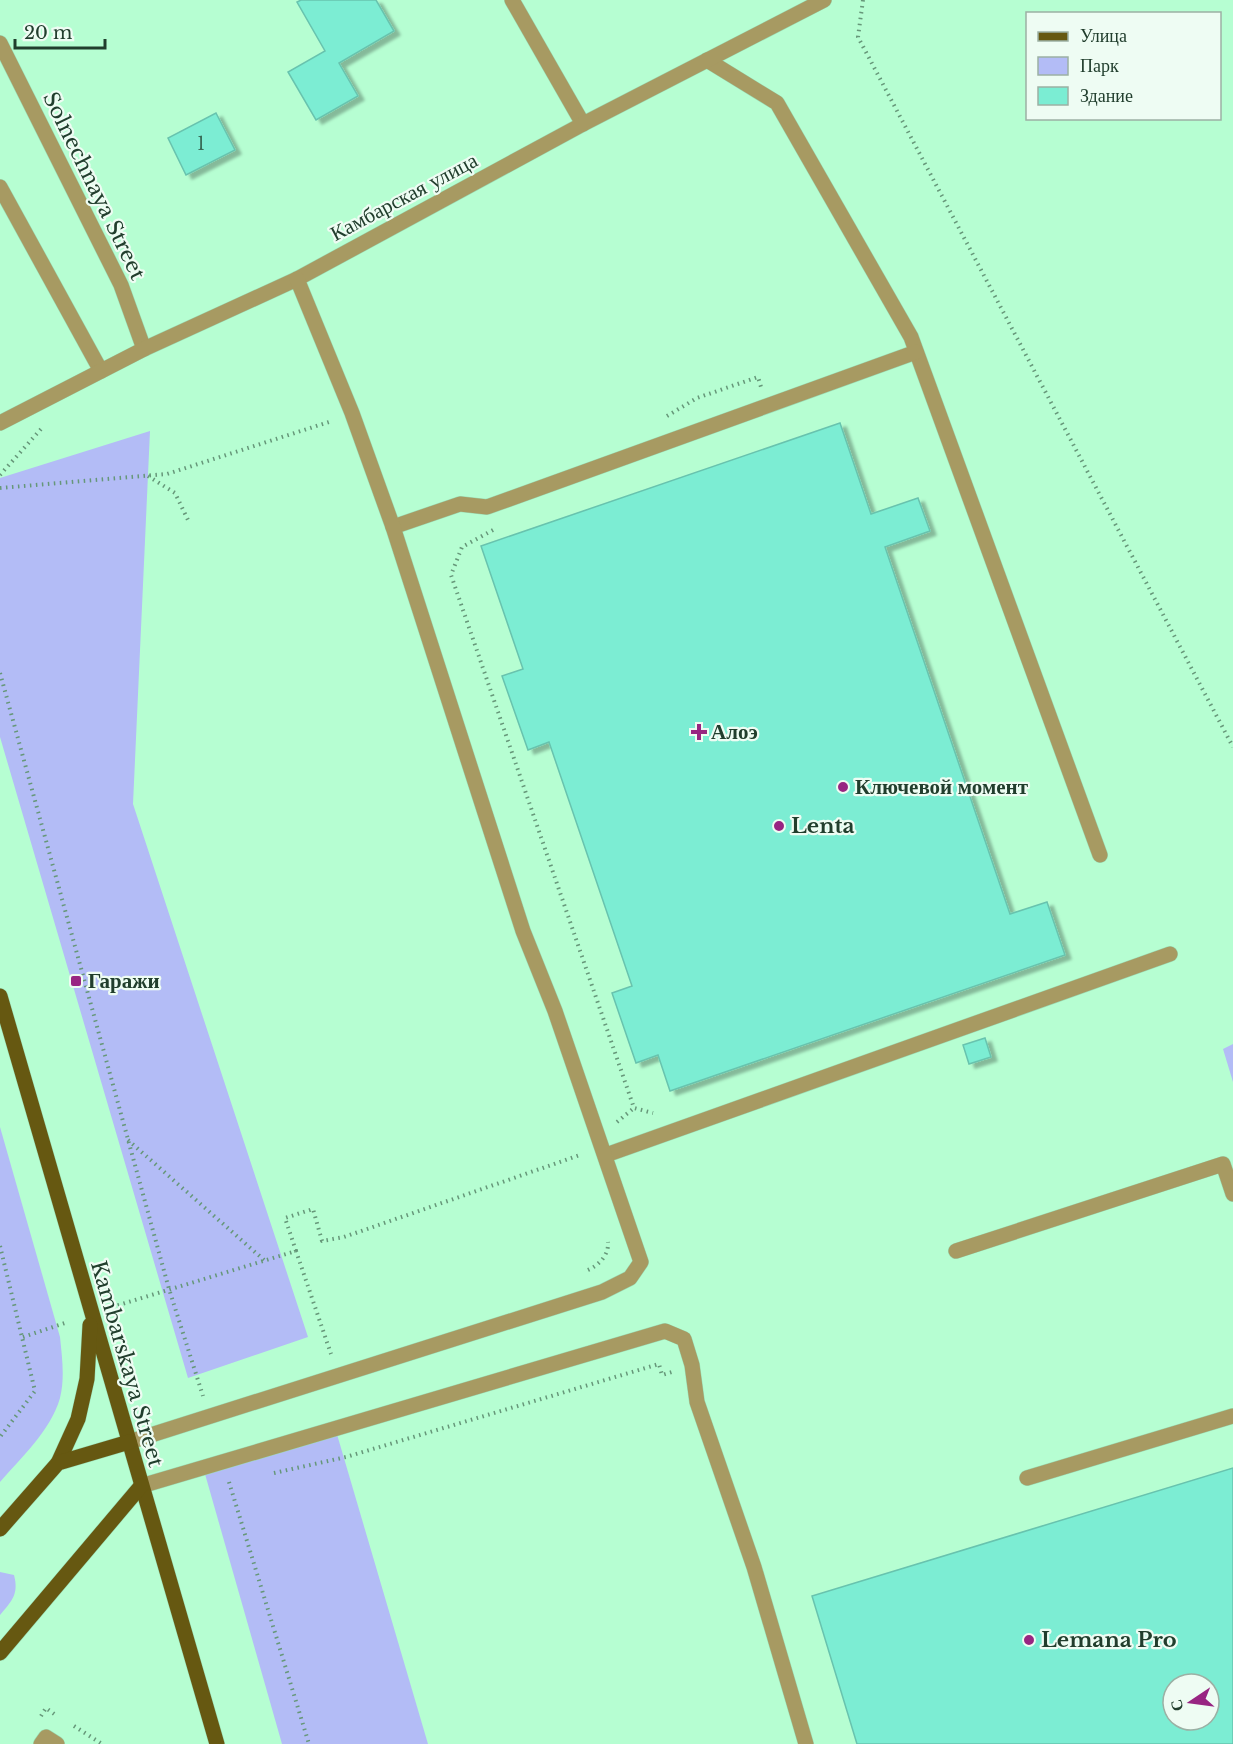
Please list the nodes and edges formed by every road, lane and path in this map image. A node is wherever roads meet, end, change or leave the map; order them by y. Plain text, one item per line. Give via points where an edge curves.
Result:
1 (512, 0) edge
2 (824, 0) edge
3 (863, 0) edge
4 (0, 43) edge
5 (707, 60) junction
6 (584, 124) junction
7 (0, 187) edge
8 (297, 279) junction
9 (144, 349) junction
10 (916, 352) junction
11 (101, 371) junction
12 (53, 396) junction
13 (352, 413) junction
14 (331, 422) junction
15 (0, 423) edge
16 (335, 432) dead end
17 (0, 475) edge
18 (147, 475) junction
19 (0, 488) edge
20 (188, 520) dead end
21 (393, 527) junction
22 (495, 529) dead end
23 (0, 673) edge
24 (1233, 747) edge
25 (1100, 855) dead end
26 (1170, 954) dead end
27 (0, 996) edge
28 (634, 1108) junction
29 (657, 1113) dead end
30 (599, 1136) junction
31 (128, 1140) junction
32 (576, 1145) dead end
33 (579, 1155) junction
34 (606, 1155) junction
35 (583, 1165) dead end
36 (1233, 1194) edge
37 (608, 1234) dead end
38 (0, 1246) edge
39 (296, 1251) junction
40 (956, 1251) dead end
41 (265, 1260) junction
42 (580, 1273) dead end
43 (168, 1289) junction
44 (90, 1314) junction
45 (23, 1337) junction
46 (343, 1352) dead end
47 (692, 1365) junction
48 (210, 1416) junction
49 (1233, 1416) edge
50 (0, 1437) edge
51 (129, 1442) junction
52 (225, 1461) junction
53 (58, 1463) junction
54 (267, 1474) dead end
55 (228, 1478) dead end
56 (1027, 1478) dead end
57 (233, 1482) dead end
58 (141, 1486) junction
59 (0, 1529) edge
60 (0, 1653) edge
61 (41, 1744) edge
62 (57, 1744) edge
63 (217, 1744) edge
64 (309, 1744) edge
65 (806, 1744) edge

1 - 6 street
2 - 5 street, Камбарская улица
3 - 24 path via 858,37
4 - 9 street, Solnechnaya Street via 121,285
5 - 6 street, Камбарская улица
5 - 10 street via 777,103
6 - 8 street, Камбарская улица
7 - 11 street
8 - 9 street, Камбарская улица
8 - 13 street
9 - 11 street, Камбарская улица
10 - 21 street via 488,507 460,504
10 - 25 street
11 - 12 street, Камбарская улица
12 - 15 street, Камбарская улица
12 - 17 path via 42,427
13 - 14 path
13 - 21 street
14 - 16 path
14 - 18 path via 167,474
18 - 19 path
18 - 20 path via 175,493
21 - 30 street via 524,931
22 - 28 path via 462,547 451,575
23 - 31 path
26 - 34 street
27 - 44 main road, Kambarskaya Street
28 - 29 path
28 - 30 path
30 - 33 path
30 - 34 street
31 - 41 path
31 - 43 path
32 - 33 path
33 - 35 path
33 - 39 path via 322,1241 313,1209 285,1218
34 - 48 street via 641,1262 630,1278 602,1292
36 - 40 street via 1223,1164
37 - 42 path via 609,1250 591,1269
38 - 45 path
39 - 41 path
39 - 46 path via 332,1356
41 - 43 path
43 - 44 path
43 - 48 path
44 - 45 path
44 - 51 main road, Kambarskaya Street
44 - 53 main road via 87,1379 78,1419
45 - 50 path via 35,1391
47 - 52 street via 684,1339 664,1331
47 - 54 path via 662,1375 659,1364 346,1457
47 - 65 street via 697,1402 754,1567
48 - 51 street
49 - 56 street
51 - 53 main road
51 - 58 main road, Kambarskaya Street
52 - 57 path
52 - 58 street
53 - 59 main road
55 - 64 path
58 - 60 main road
58 - 63 main road, Kambarskaya Street
61 - 62 street via 46,1737

